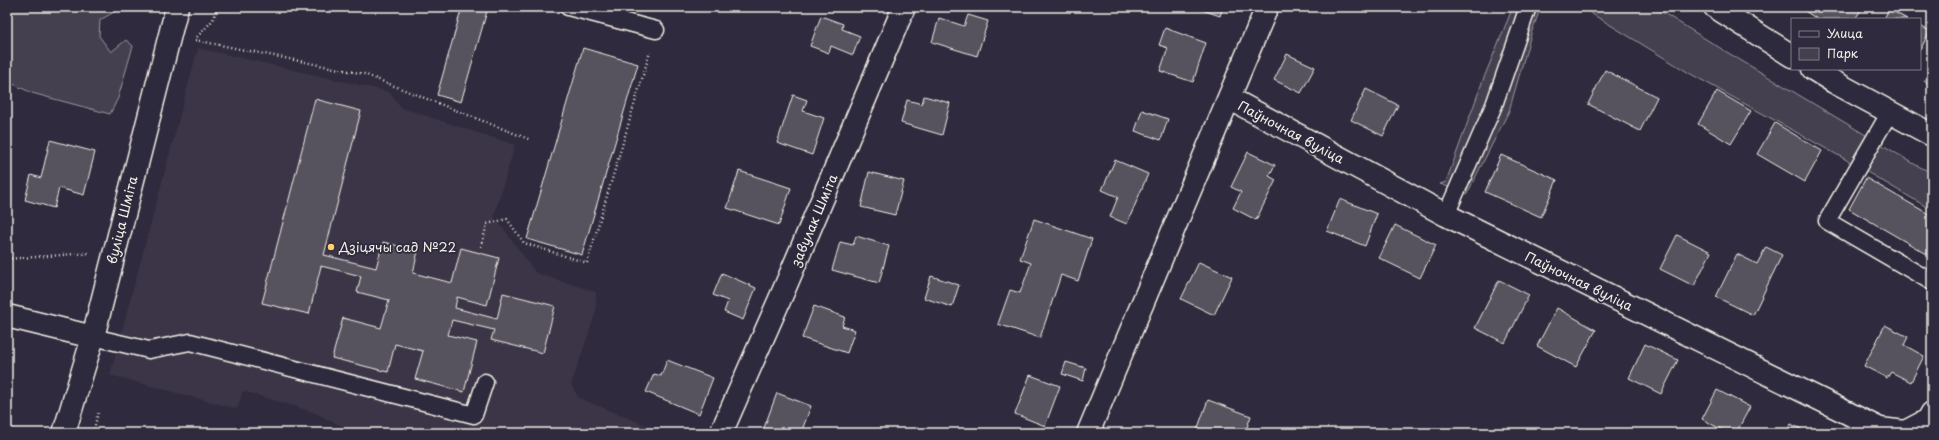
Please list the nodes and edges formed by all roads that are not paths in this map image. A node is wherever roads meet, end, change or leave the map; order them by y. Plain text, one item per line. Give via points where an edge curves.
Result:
1 (177, 7) edge
2 (568, 7) edge
3 (904, 7) edge
4 (1267, 7) edge
5 (1528, 7) edge
6 (1715, 7) edge
7 (656, 30) road end
8 (1791, 55) edge
9 (1815, 70) edge
10 (1229, 98) junction
11 (1890, 112) junction
12 (1932, 135) edge
13 (1446, 215) junction
14 (1932, 282) edge
15 (7, 316) edge
16 (93, 337) junction
17 (485, 382) dead end
18 (1932, 413) edge
19 (64, 433) edge
20 (721, 433) edge
21 (1088, 433) edge

1 - 16 street, вуліца Шміта
2 - 7 lane
3 - 20 street, завулак Шміта
4 - 10 street, Паўночная вуліца
5 - 13 lane via 1494,105
6 - 8 street
9 - 11 street
10 - 13 street, Паўночная вуліца
10 - 21 street, Паўночная вуліца
11 - 12 street
11 - 14 lane via 1827,221
13 - 18 street, Паўночная вуліца via 1880,429 1905,432 1928,420
15 - 16 street
16 - 17 lane via 149,350 190,342 474,415
16 - 19 street, вуліца Шміта

